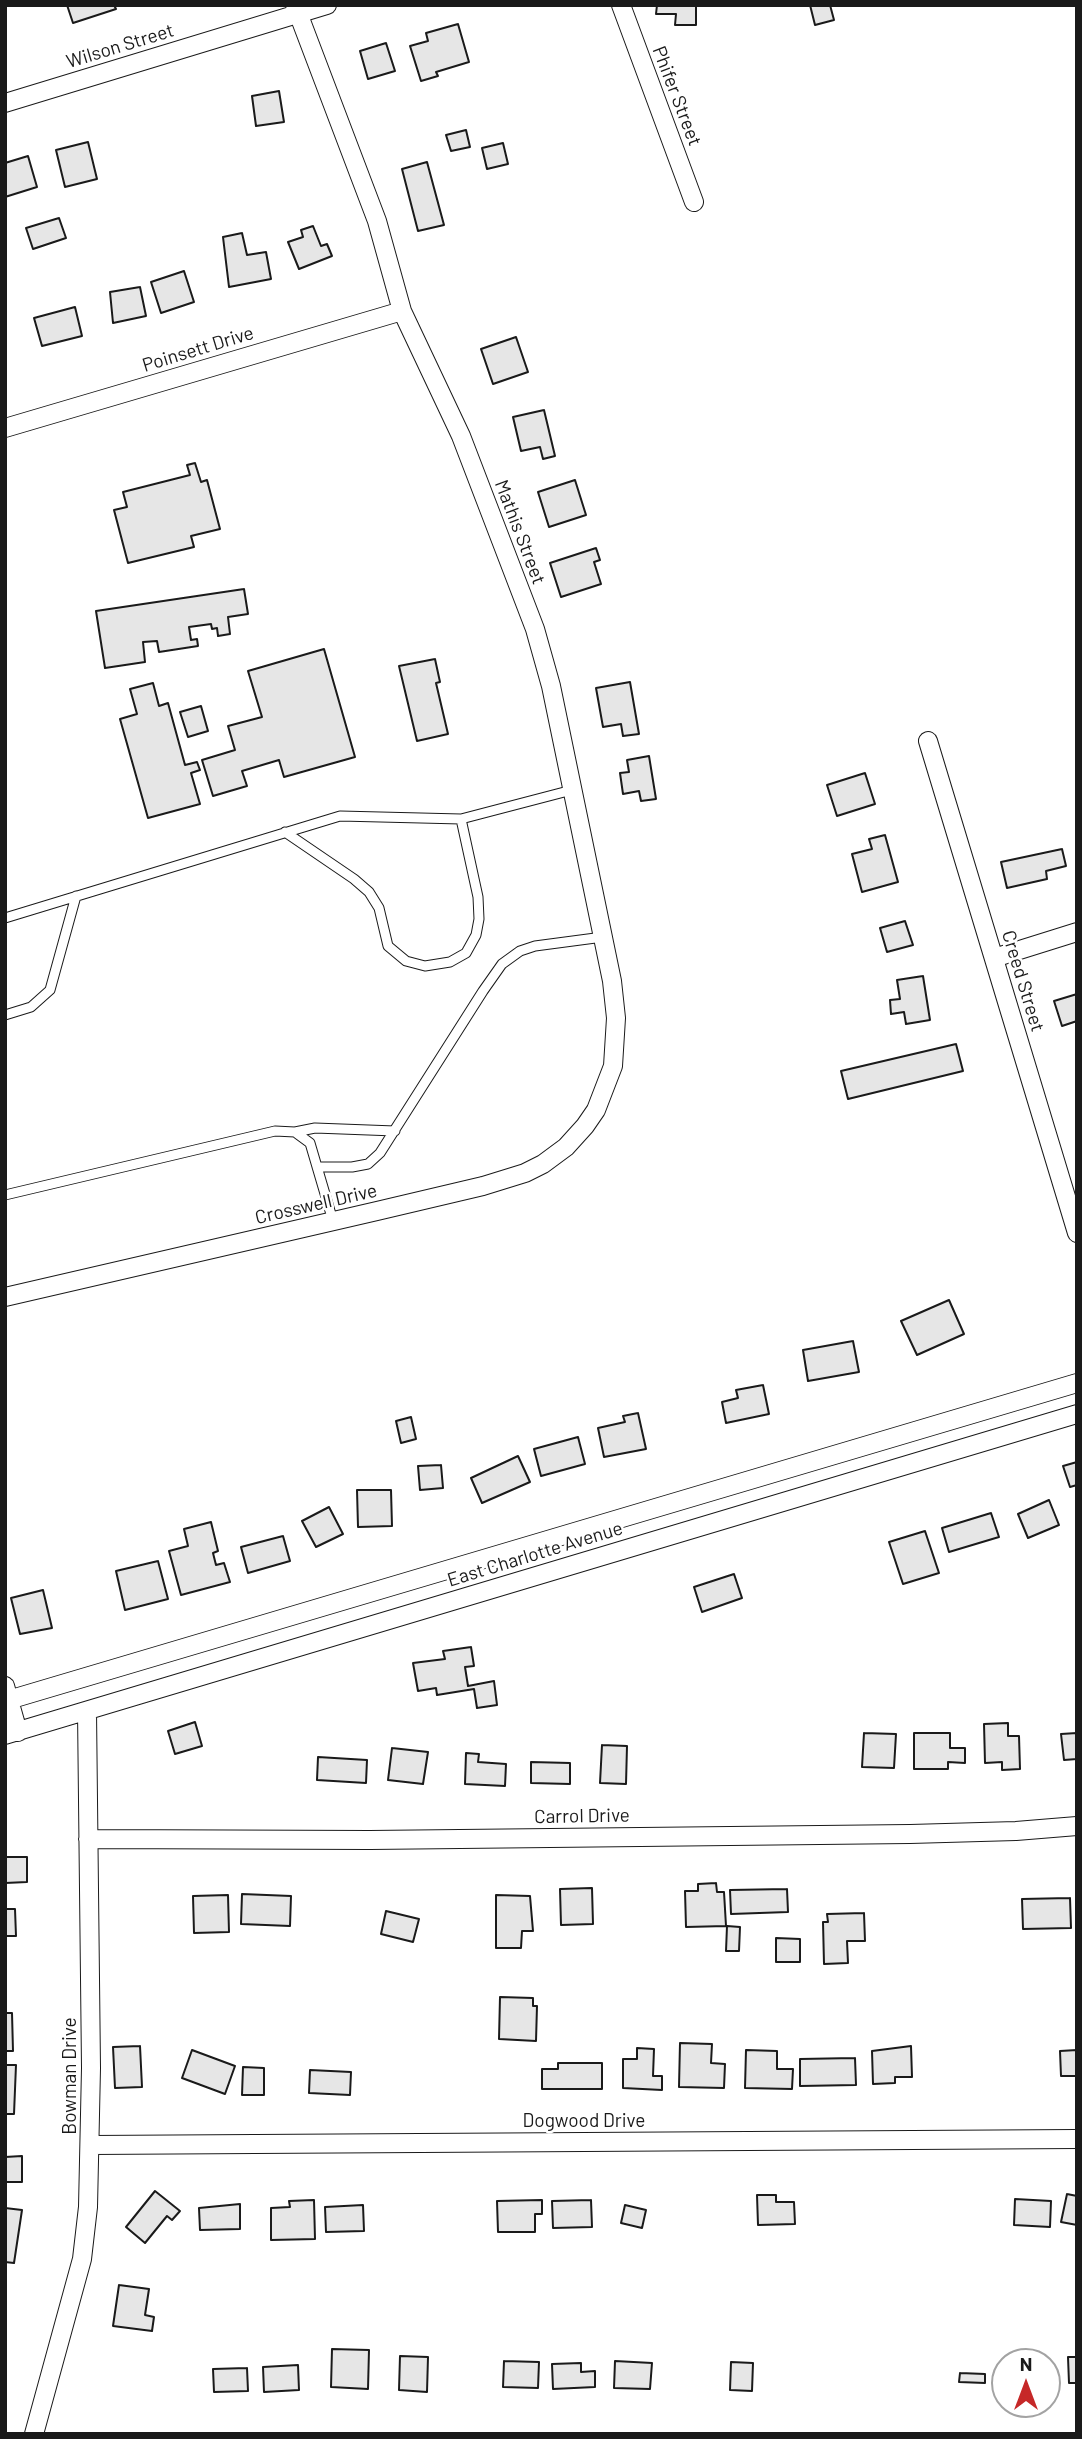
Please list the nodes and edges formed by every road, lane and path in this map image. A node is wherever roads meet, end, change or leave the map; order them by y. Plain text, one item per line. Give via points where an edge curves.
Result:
1 (327, 5) edge
2 (621, 5) edge
3 (297, 10) edge
4 (5, 103) edge
5 (694, 202) dead end
6 (402, 311) junction
7 (5, 428) edge
8 (928, 741) dead end
9 (572, 790) junction
10 (461, 820) junction
11 (285, 832) junction
12 (76, 896) junction
13 (5, 918) edge
14 (1077, 932) edge
15 (603, 937) junction
16 (994, 958) junction
17 (5, 1015) edge
18 (603, 1096) joint
19 (395, 1131) junction
20 (295, 1132) junction
21 (317, 1167) junction
22 (5, 1195) edge
23 (333, 1221) junction
24 (1077, 1233) edge
25 (5, 1297) edge
26 (1077, 1383) edge
27 (1077, 1415) edge
28 (7, 1696) edge
29 (87, 1711) junction
30 (12, 1733) edge
31 (1077, 1826) edge
32 (88, 1839) junction
33 (1077, 2139) edge
34 (91, 2145) junction
35 (34, 2434) edge

1 - 3 street, Wilson Street
2 - 5 street, Phifer Street
3 - 4 street, Wilson Street
3 - 6 street, Mathis Street via 377,221
6 - 7 street, Poinsett Drive
6 - 9 street, Mathis Street via 461,436 534,629
8 - 16 street, Creed Street
9 - 10 lane
9 - 15 street, Mathis Street
10 - 11 lane via 340,816
10 - 11 lane via 478,897 476,935 466,953 450,962 425,966 406,961 388,946 379,908 369,892
11 - 12 lane
12 - 13 lane
12 - 17 lane via 50,990 31,1007
14 - 16 street
15 - 18 street, Mathis Street via 616,1018 613,1066
15 - 19 lane via 535,946 502,964
16 - 24 street, Creed Street
18 - 23 street, Crosswell Drive via 566,1147 524,1173
19 - 20 lane via 315,1128
19 - 21 lane via 368,1164
20 - 21 lane via 310,1143
20 - 22 lane via 275,1131
21 - 23 lane
23 - 25 street, Crosswell Drive
26 - 28 street, East Charlotte Avenue
27 - 29 street, East Charlotte Avenue
28 - 30 street
29 - 30 street, East Charlotte Avenue
29 - 32 street, Bowman Drive
31 - 32 street, Carrol Drive via 910,1834
32 - 34 street, Bowman Drive
33 - 34 street, Dogwood Drive
34 - 35 street, Bowman Drive via 82,2259

